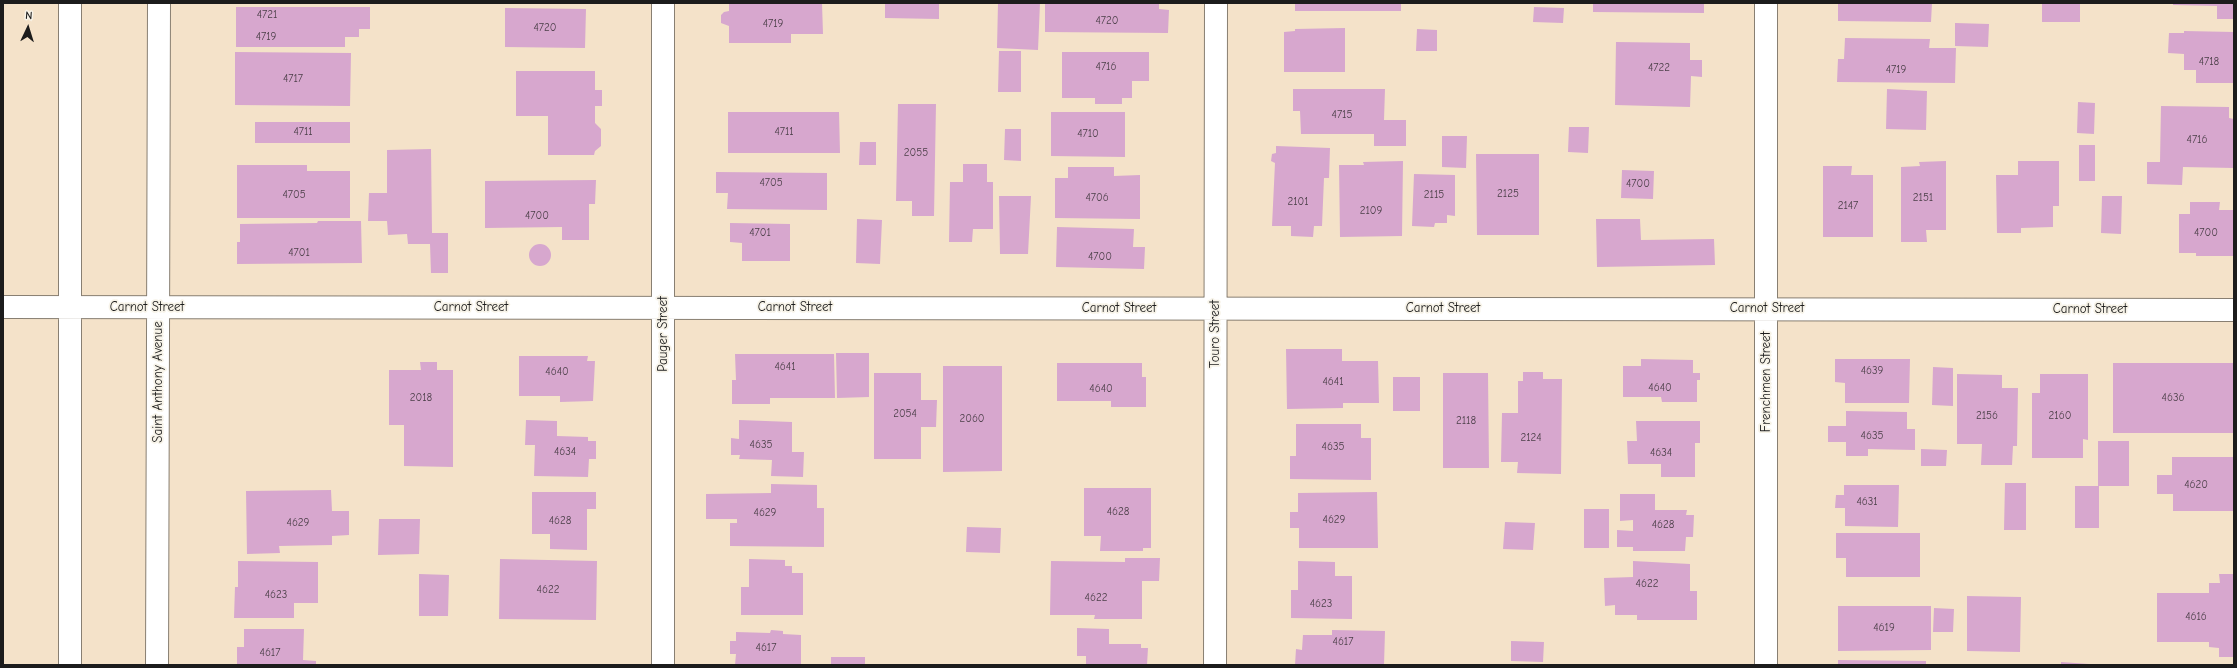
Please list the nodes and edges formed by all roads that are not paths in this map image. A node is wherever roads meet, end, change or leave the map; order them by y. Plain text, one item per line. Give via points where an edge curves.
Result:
1 (70, 3) edge
2 (159, 3) edge
3 (663, 3) edge
4 (1216, 3) edge
5 (1766, 3) edge
6 (3, 306) edge
7 (70, 307) junction
8 (158, 307) junction
9 (663, 307) junction
10 (1215, 308) junction
11 (1766, 308) junction
12 (2234, 310) edge
13 (70, 665) edge
14 (157, 665) edge
15 (663, 665) edge
16 (1215, 665) edge
17 (1766, 665) edge

1 - 7 street
2 - 8 street, Saint Anthony Avenue
3 - 9 street, Pauger Street
4 - 10 street, Touro Street
5 - 11 street, Frenchmen Street
6 - 7 street, Carnot Street
7 - 8 street, Carnot Street
7 - 13 street
8 - 9 street, Carnot Street
8 - 14 street, Saint Anthony Avenue
9 - 10 street, Carnot Street
9 - 15 street, Pauger Street
10 - 11 street, Carnot Street
10 - 16 street, Touro Street
11 - 12 street, Carnot Street
11 - 17 street, Frenchmen Street

